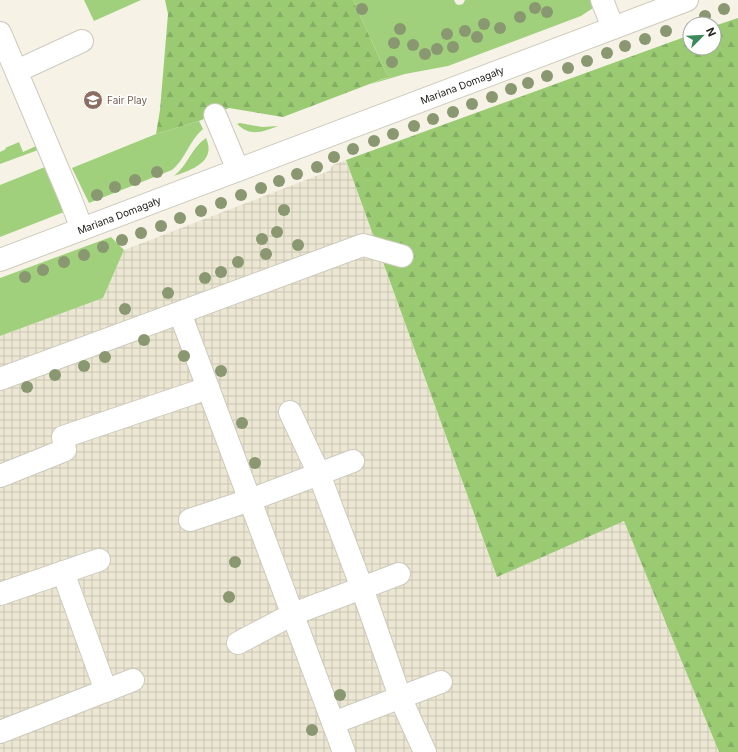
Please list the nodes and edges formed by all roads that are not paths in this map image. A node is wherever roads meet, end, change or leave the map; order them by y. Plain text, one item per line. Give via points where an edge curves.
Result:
1 (602, 0) edge
2 (687, 0) edge
3 (613, 28) junction
4 (0, 33) edge
5 (82, 41) dead end
6 (17, 71) junction
7 (215, 115) dead end
8 (238, 170) junction
9 (82, 229) junction
10 (402, 256) dead end
11 (0, 260) edge
12 (180, 313) junction
13 (0, 380) edge
14 (208, 388) junction
15 (290, 412) dead end
16 (353, 461) dead end
17 (319, 474) junction
18 (0, 476) edge
19 (250, 500) junction
20 (190, 520) dead end
21 (99, 560) dead end
22 (63, 572) junction
23 (399, 574) dead end
24 (362, 588) junction
25 (0, 594) edge
26 (292, 614) junction
27 (238, 643) dead end
28 (133, 680) dead end
29 (441, 682) dead end
30 (106, 691) junction
31 (400, 698) junction
32 (333, 723) junction
33 (0, 732) edge
34 (344, 752) edge
35 (426, 752) edge

1 - 3 street
2 - 3 street, Mariana Domagały
3 - 8 street, Mariana Domagały
4 - 6 street
5 - 6 street
6 - 9 street
7 - 8 street
8 - 9 street, Mariana Domagały
9 - 11 street, Mariana Domagały
10 - 12 street via 363,245
12 - 13 street
12 - 14 street
14 - 18 street via 63,437 65,450
14 - 19 street
15 - 17 street
16 - 17 street
17 - 19 street
17 - 24 street
19 - 20 street
19 - 26 street
21 - 22 street
22 - 25 street
22 - 30 street
23 - 24 street
24 - 26 street
24 - 31 street
26 - 27 street
26 - 32 street
28 - 30 street
29 - 31 street
30 - 33 street
31 - 32 street
31 - 35 street
32 - 34 street

